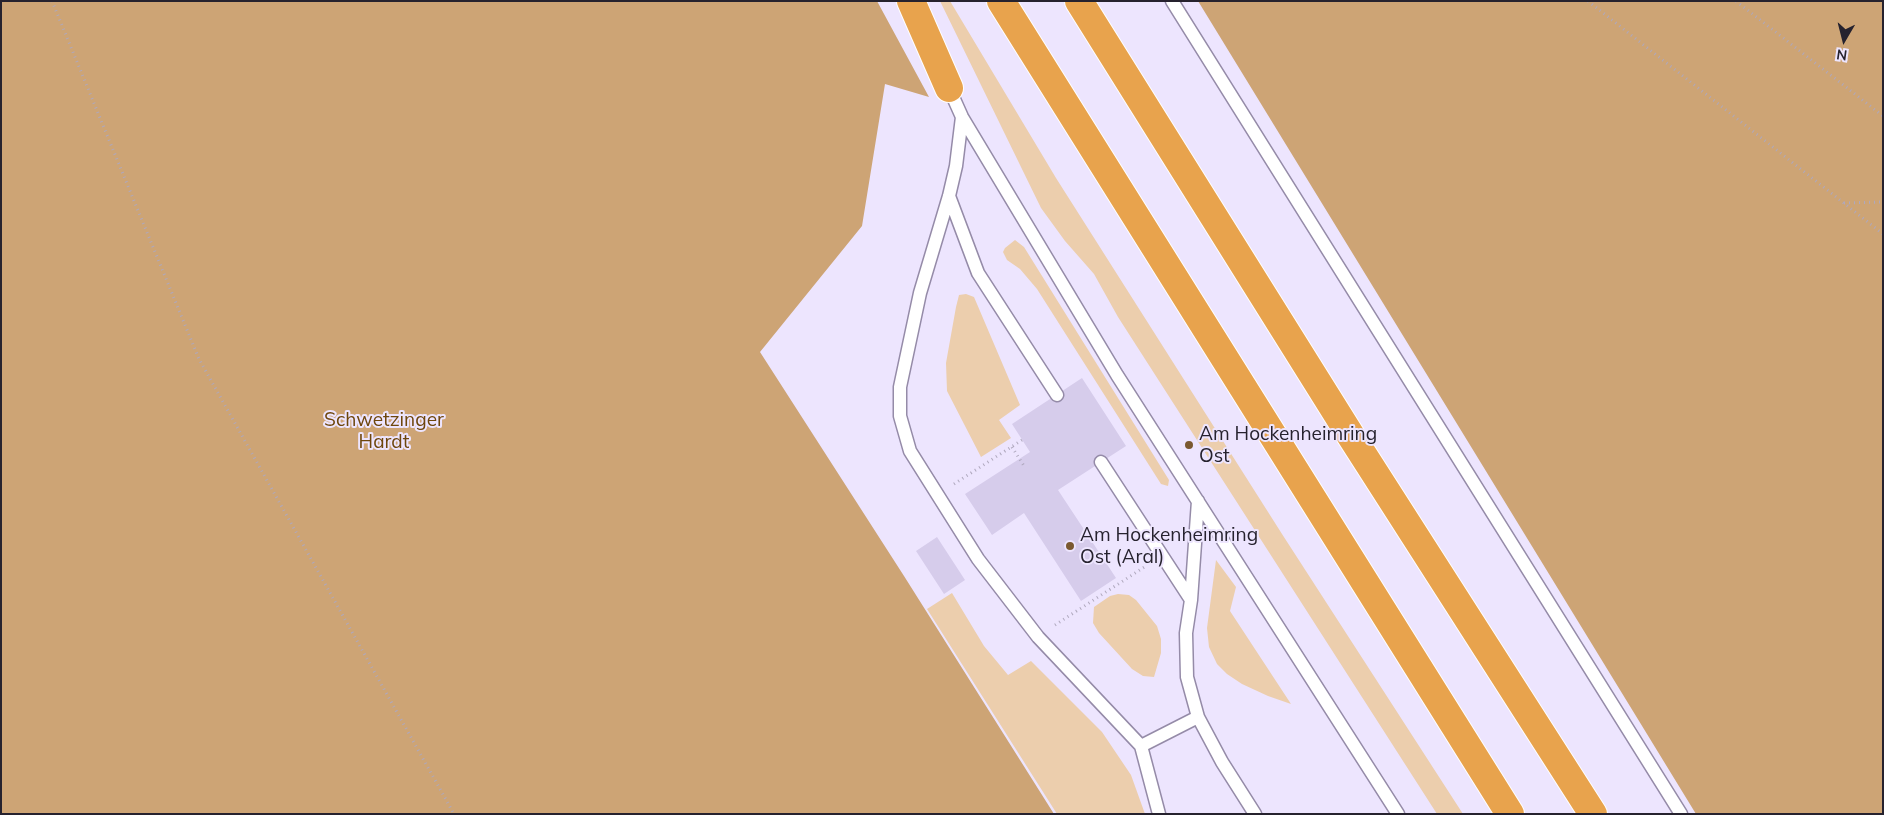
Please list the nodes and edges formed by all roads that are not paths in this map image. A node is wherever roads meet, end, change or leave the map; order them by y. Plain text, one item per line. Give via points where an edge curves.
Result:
1 (911, 1) edge
2 (1001, 1) edge
3 (1079, 1) edge
4 (1172, 1) edge
5 (949, 88) joint
6 (962, 117) junction
7 (949, 196) junction
8 (1057, 395) dead end
9 (1101, 462) dead end
10 (1198, 501) junction
11 (1191, 600) junction
12 (1198, 717) junction
13 (1142, 746) junction
14 (1159, 814) edge
15 (1255, 814) edge
16 (1398, 814) edge
17 (1510, 814) edge
18 (1593, 814) edge
19 (1682, 814) edge

1 - 5 highway
2 - 17 highway
3 - 18 highway
4 - 19 lane
5 - 6 lane
6 - 7 lane
6 - 10 lane via 1117,375
7 - 8 lane via 978,273
7 - 13 lane via 920,293 900,387 900,416 910,451 978,559 1038,636
9 - 11 lane
10 - 11 lane
10 - 16 lane
11 - 12 lane via 1186,633 1187,677
12 - 13 lane
12 - 15 lane
13 - 14 lane

